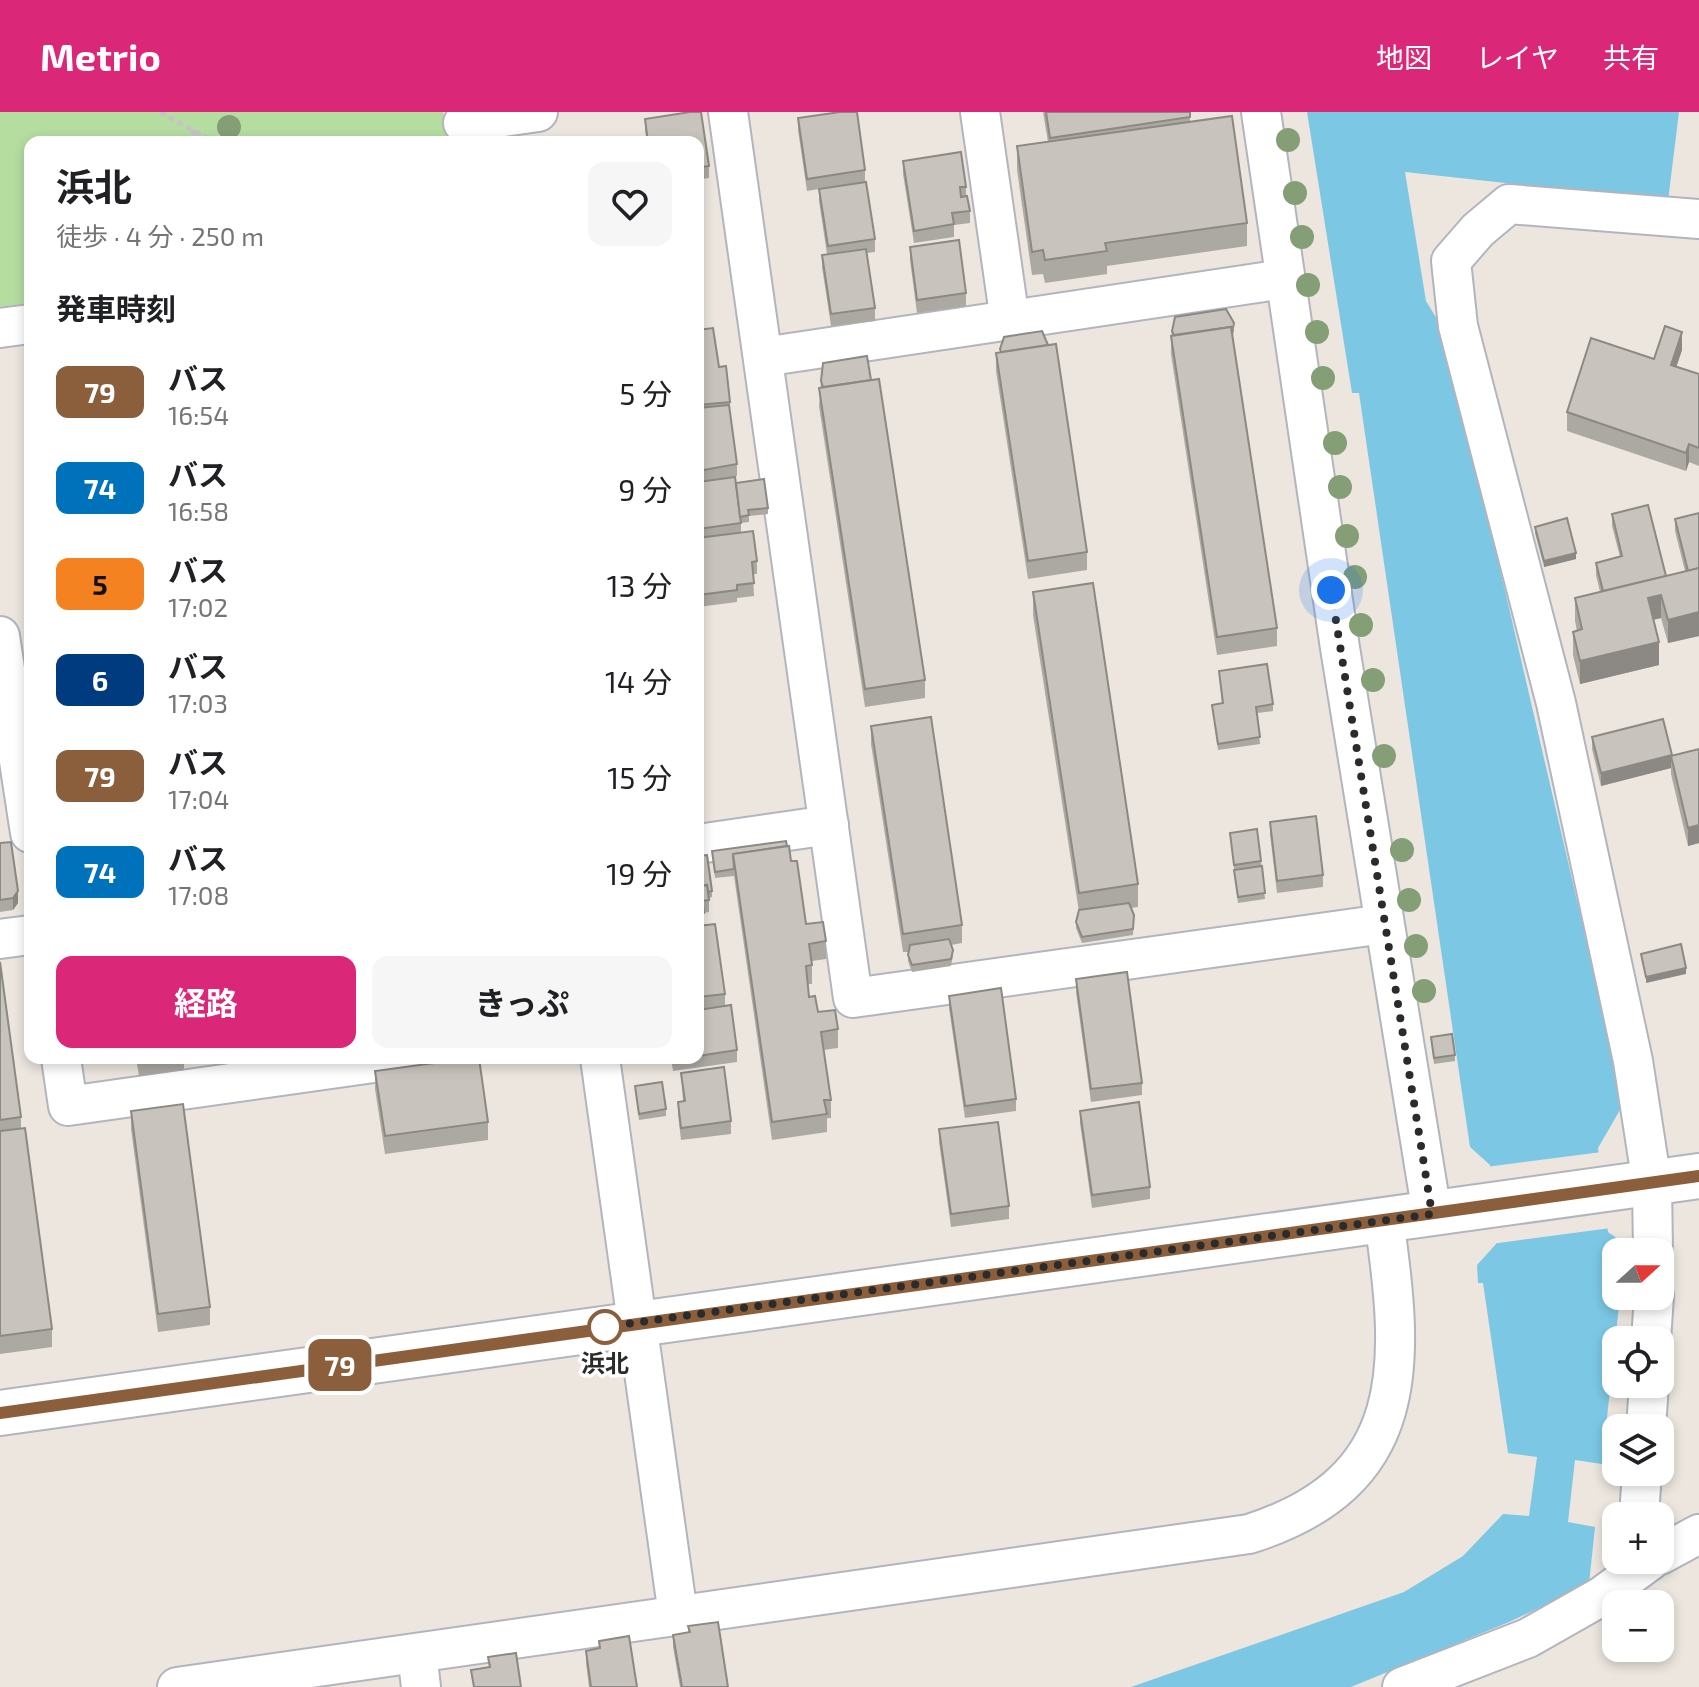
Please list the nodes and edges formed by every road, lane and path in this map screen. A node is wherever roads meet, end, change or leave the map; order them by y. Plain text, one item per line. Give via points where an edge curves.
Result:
1 (160, 112) edge
2 (538, 112) edge
3 (728, 112) edge
4 (980, 112) edge
5 (1261, 112) edge
6 (464, 126) edge
7 (195, 130) junction
8 (190, 136) edge
9 (204, 136) edge
10 (1699, 219) edge
11 (1284, 279) junction
12 (1010, 321) junction
13 (24, 325) edge
14 (0, 328) edge
15 (763, 357) junction
16 (0, 636) edge
17 (24, 794) edge
18 (829, 825) junction
19 (704, 843) edge
20 (1384, 924) junction
21 (24, 936) edge
22 (0, 939) edge
23 (62, 1064) edge
24 (323, 1064) edge
25 (601, 1064) edge
26 (1699, 1176) edge
27 (1632, 1186) junction
28 (1432, 1214) junction
29 (1384, 1220) junction
30 (1649, 1238) edge
31 (639, 1324) junction
32 (0, 1413) edge
33 (1699, 1534) edge
34 (1674, 1546) edge
35 (1629, 1574) edge
36 (678, 1615) junction
37 (419, 1670) edge
38 (177, 1687) edge
39 (1402, 1687) edge

1 - 7 path
2 - 6 street
3 - 15 street
4 - 12 street
5 - 11 street
7 - 8 path
7 - 9 path
10 - 27 street via 1509,204 1451,261 1458,326 1556,703 1633,1061
11 - 12 street
11 - 20 street
12 - 15 street
13 - 14 street
15 - 18 street
16 - 17 street
18 - 19 street
18 - 20 street via 853,998
20 - 28 street
21 - 22 street
23 - 24 street via 68,1106
25 - 31 street
26 - 27 main road
27 - 28 main road
27 - 30 street
28 - 29 main road
29 - 31 main road
29 - 36 street via 1397,1337 1384,1423 1348,1481 1318,1504 1249,1534
31 - 32 main road
31 - 36 street
33 - 34 street
35 - 39 street via 1602,1596 1528,1638
36 - 37 street
37 - 38 street

